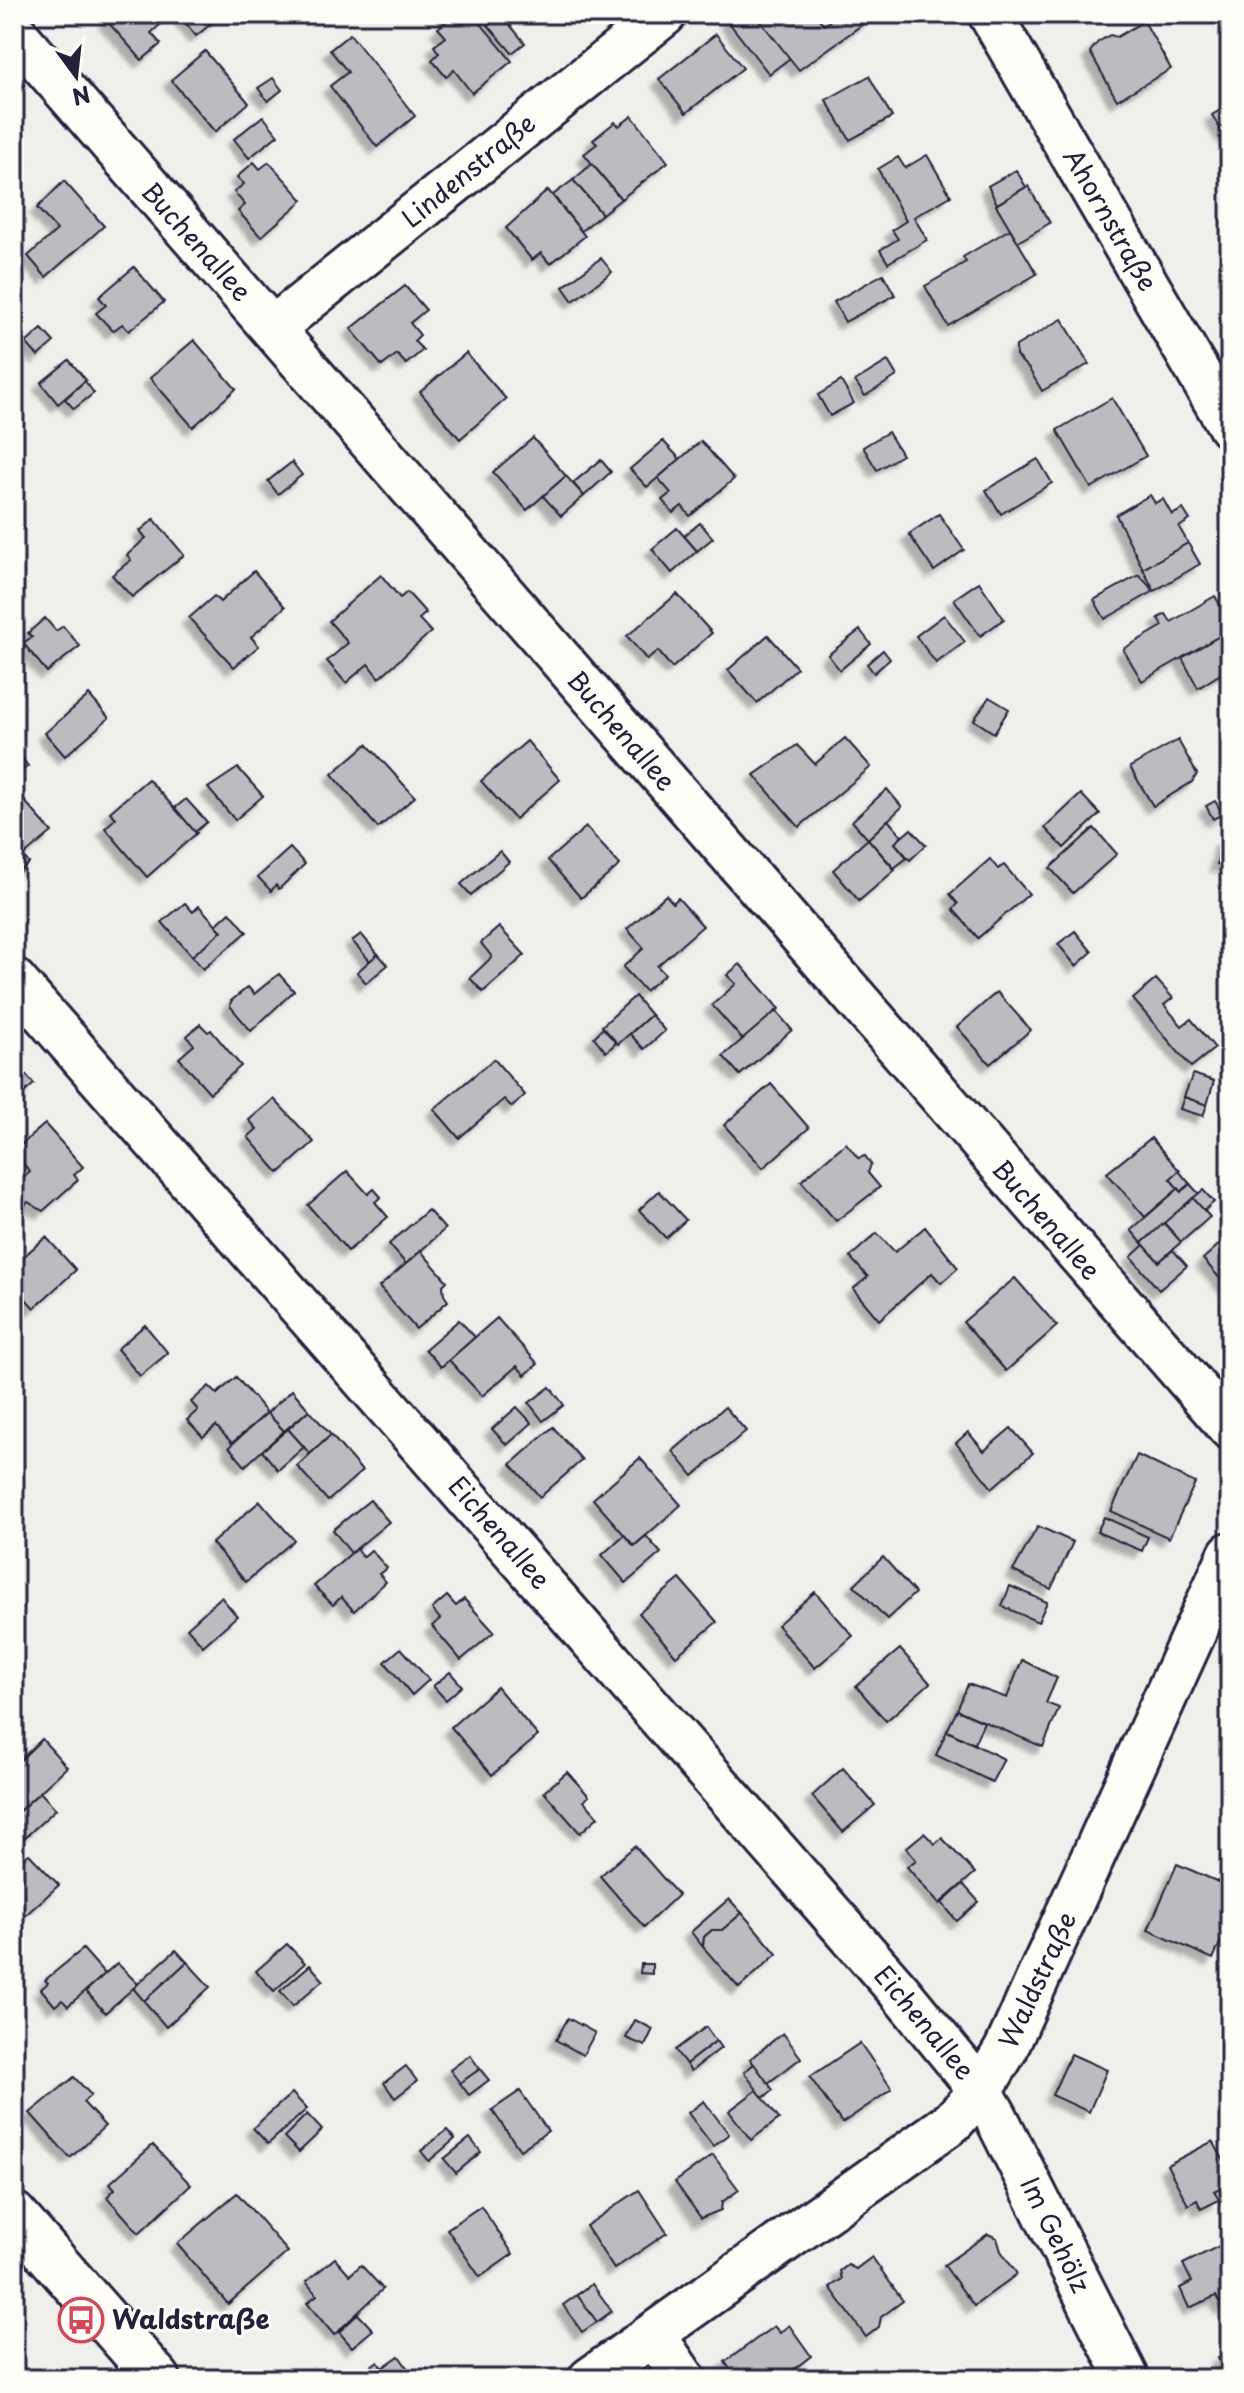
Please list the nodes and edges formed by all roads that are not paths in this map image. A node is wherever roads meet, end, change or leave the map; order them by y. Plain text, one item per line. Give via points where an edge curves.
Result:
1 (665, 14) edge
2 (990, 14) edge
3 (14, 32) edge
4 (273, 328) junction
5 (1230, 427) edge
6 (14, 980) edge
7 (1230, 1428) edge
8 (1230, 1554) edge
9 (981, 2091) junction
10 (14, 2215) edge
11 (654, 2335) junction
12 (158, 2379) edge
13 (590, 2379) edge
14 (684, 2379) edge
15 (1128, 2379) edge

1 - 4 street, Lindenstraße
2 - 5 street, Ahornstraße
3 - 4 street, Buchenallee
4 - 7 street, Buchenallee
6 - 9 street, Eichenallee
8 - 9 street, Waldstraße via 1022,2015
9 - 11 street, Waldstraße via 952,2122
9 - 15 street, Im Gehölz
10 - 12 street
11 - 13 street, Waldstraße
11 - 14 street

